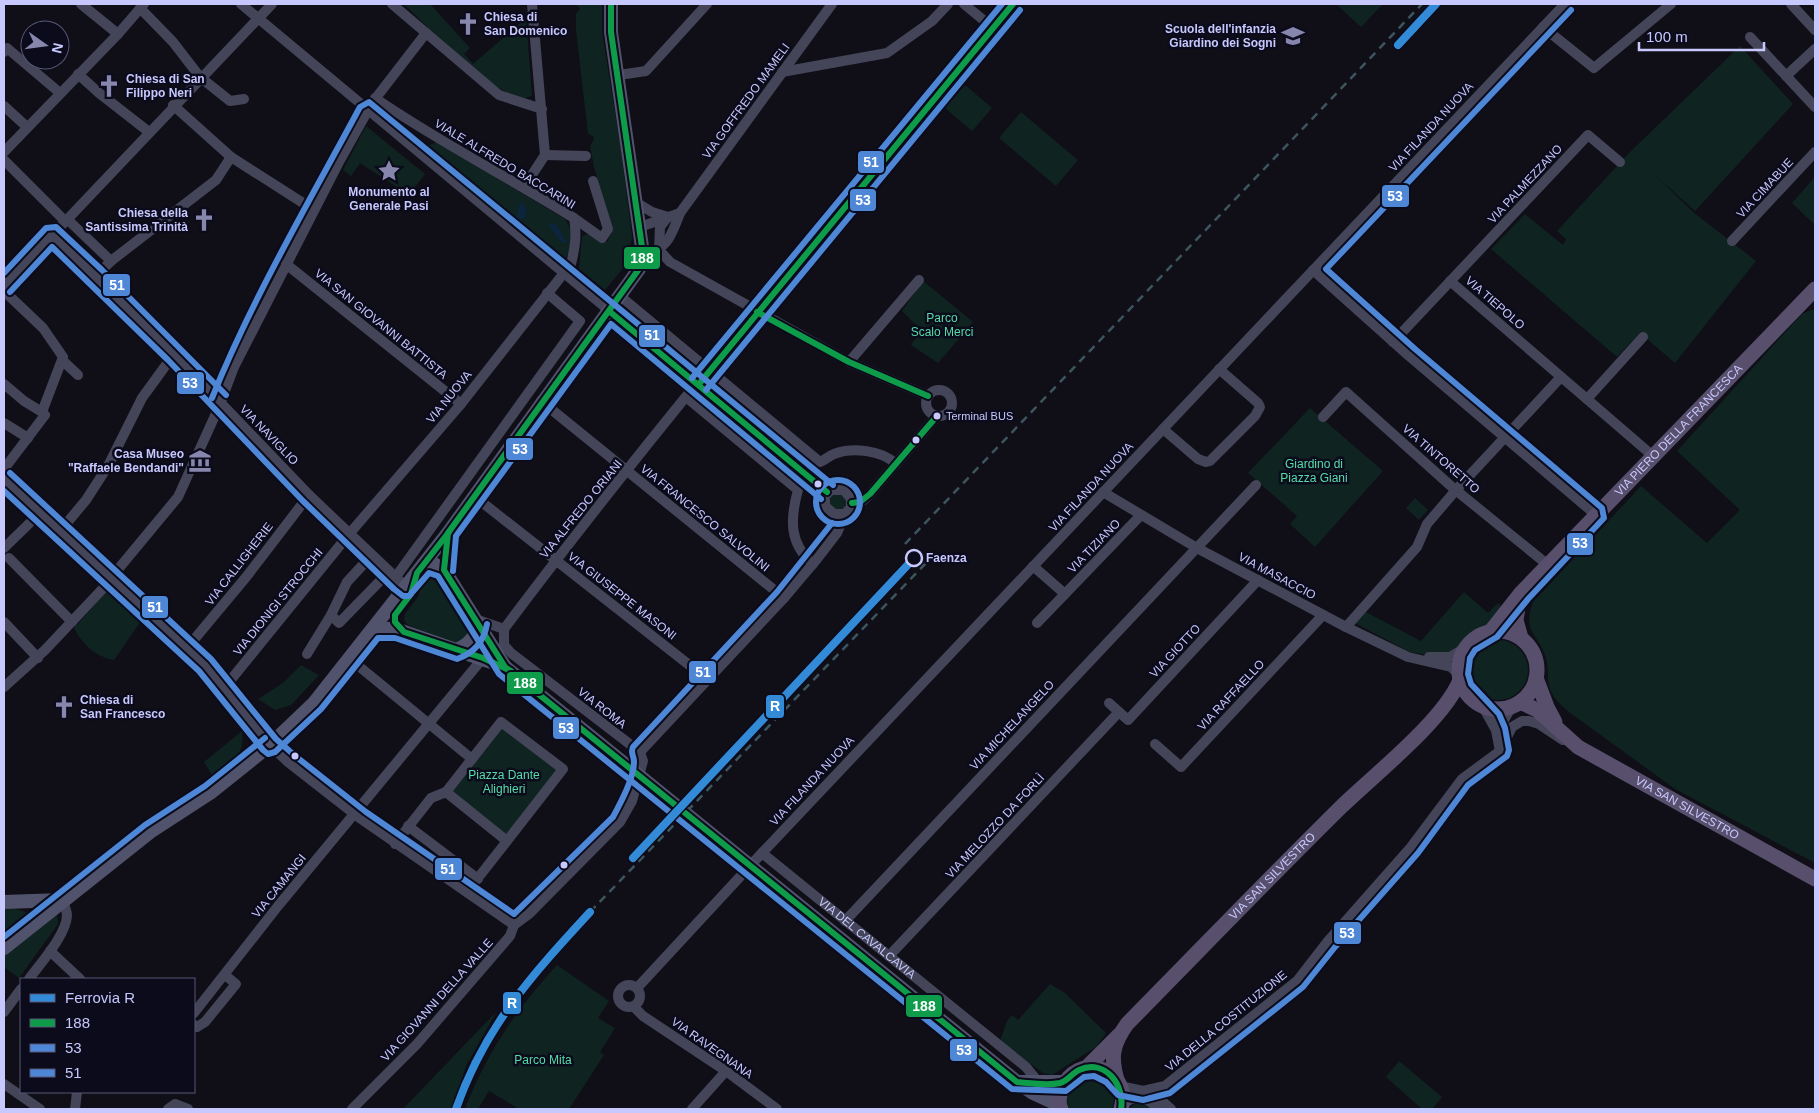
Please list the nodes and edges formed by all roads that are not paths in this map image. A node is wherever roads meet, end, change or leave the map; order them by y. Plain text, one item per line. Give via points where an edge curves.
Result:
1 (81, 4) edge
2 (241, 4) edge
3 (272, 4) edge
4 (392, 4) edge
5 (532, 4) edge
6 (611, 4) edge
7 (707, 4) edge
8 (832, 4) edge
9 (948, 4) edge
10 (964, 4) edge
11 (1013, 4) edge
12 (1565, 4) edge
13 (1671, 4) edge
14 (1791, 4) edge
15 (142, 6) edge
16 (257, 18) junction
17 (1542, 27) junction
18 (993, 28) junction
19 (1815, 30) edge
20 (426, 33) junction
21 (118, 34) junction
22 (1750, 36) dead end
23 (1815, 48) edge
24 (4, 52) edge
25 (782, 72) junction
26 (78, 74) junction
27 (619, 75) junction
28 (1786, 76) junction
29 (200, 77) junction
30 (60, 93) junction
31 (375, 98) junction
32 (244, 99) dead end
33 (173, 105) junction
34 (4, 106) edge
35 (1815, 107) edge
36 (542, 109) junction
37 (368, 111) junction
38 (26, 127) junction
39 (150, 132) junction
40 (4, 152) edge
41 (1815, 152) edge
42 (545, 155) junction
43 (586, 156) dead end
44 (231, 157) junction
45 (4, 160) edge
46 (1620, 162) dead end
47 (593, 181) dead end
48 (524, 187) junction
49 (636, 204) junction
50 (314, 210) junction
51 (680, 213) junction
52 (668, 217) junction
53 (574, 218) junction
54 (66, 220) junction
55 (640, 227) junction
56 (52, 235) junction
57 (1732, 241) dead end
58 (659, 250) junction
59 (643, 254) junction
60 (111, 261) junction
61 (286, 264) junction
62 (1313, 270) junction
63 (563, 273) junction
64 (96, 276) junction
65 (920, 280) dead end
66 (1450, 281) junction
67 (4, 286) edge
68 (4, 291) edge
69 (547, 293) junction
70 (620, 296) junction
71 (1812, 296) edge
72 (609, 311) junction
73 (757, 312) junction
74 (1643, 337) dead end
75 (1393, 342) junction
76 (174, 354) junction
77 (62, 360) junction
78 (849, 362) junction
79 (1219, 369) junction
80 (710, 370) junction
81 (78, 375) dead end
82 (1560, 377) junction
83 (4, 384) edge
84 (699, 384) junction
85 (928, 396) junction
86 (687, 398) junction
87 (1587, 399) junction
88 (220, 401) junction
89 (541, 401) junction
90 (461, 404) junction
91 (42, 412) junction
92 (937, 416) junction
93 (1323, 417) dead end
94 (4, 423) edge
95 (1163, 429) junction
96 (499, 434) junction
97 (28, 438) junction
98 (1503, 438) junction
99 (512, 444) junction
100 (1653, 456) junction
101 (896, 464) junction
102 (4, 470) edge
103 (627, 471) junction
104 (5, 482) edge
105 (1256, 485) dead end
106 (1456, 490) junction
107 (1103, 492) junction
108 (828, 493) junction
109 (309, 495) junction
110 (474, 496) junction
111 (852, 503) junction
112 (445, 509) junction
113 (41, 512) junction
114 (845, 514) junction
115 (1141, 515) junction
116 (1596, 515) junction
117 (458, 518) junction
118 (61, 530) junction
119 (350, 533) junction
120 (448, 533) junction
121 (4, 548) edge
122 (1197, 548) junction
123 (371, 556) junction
124 (9, 558) dead end
125 (556, 560) junction
126 (813, 564) junction
127 (1548, 565) junction
128 (1033, 566) junction
129 (421, 568) junction
130 (444, 570) junction
131 (395, 578) junction
132 (110, 580) junction
133 (1258, 580) junction
134 (379, 582) dead end
135 (407, 588) junction
136 (1521, 592) junction
137 (1065, 594) junction
138 (784, 598) junction
139 (331, 614) junction
140 (1323, 615) junction
141 (476, 621) junction
142 (4, 622) edge
143 (72, 622) junction
144 (1038, 623) dead end
145 (1346, 627) junction
146 (374, 629) junction
147 (504, 629) junction
148 (1492, 631) junction
149 (404, 632) junction
150 (1521, 638) junction
151 (187, 648) junction
152 (1465, 648) junction
153 (456, 650) junction
154 (306, 654) dead end
155 (1408, 657) junction
156 (38, 658) junction
157 (483, 658) junction
158 (350, 659) junction
159 (505, 667) junction
160 (1460, 677) junction
161 (1536, 678) junction
162 (707, 679) junction
163 (4, 687) edge
164 (225, 687) junction
165 (1109, 703) dead end
166 (1478, 703) junction
167 (1516, 704) junction
168 (1119, 712) junction
169 (1429, 723) junction
170 (430, 726) junction
171 (1561, 732) junction
172 (1155, 744) dead end
173 (270, 745) junction
174 (1578, 747) junction
175 (1500, 751) junction
176 (640, 752) junction
177 (472, 758) junction
178 (446, 792) junction
179 (355, 815) junction
180 (408, 826) junction
181 (507, 840) junction
182 (395, 844) junction
183 (762, 852) junction
184 (478, 879) junction
185 (1815, 879) edge
186 (467, 892) junction
187 (62, 900) junction
188 (4, 902) edge
189 (845, 920) junction
190 (514, 925) junction
191 (4, 948) edge
192 (50, 950) junction
193 (890, 956) junction
194 (225, 975) junction
195 (30, 978) edge
196 (79, 978) edge
197 (637, 988) junction
198 (20, 990) edge
199 (634, 1007) junction
200 (4, 1012) edge
201 (195, 1012) edge
202 (195, 1026) edge
203 (1120, 1034) junction
204 (1086, 1068) junction
205 (726, 1071) junction
206 (1017, 1082) junction
207 (1064, 1082) junction
208 (1039, 1083) junction
209 (4, 1084) edge
210 (1119, 1084) junction
211 (1165, 1086) junction
212 (1143, 1091) junction
213 (78, 1093) edge
214 (1060, 1107) edge
215 (1164, 1107) edge
216 (40, 1109) edge
217 (75, 1109) edge
218 (168, 1109) edge
219 (188, 1109) edge
220 (352, 1109) edge
221 (692, 1109) edge
222 (776, 1109) edge
223 (1121, 1109) edge

1 - 21 street
2 - 16 street
3 - 16 street
4 - 20 street
5 - 36 street
6 - 27 main road via 611,32
7 - 27 street via 646,71
8 - 25 street, VIA GOFFREDO MAMELI
9 - 25 street via 932,21 887,53
10 - 18 street
11 - 18 street, VIA ALFREDO ORIANI
12 - 17 street, VIA FILANDA NUOVA
13 - 17 street via 1594,68
14 - 19 street
15 - 21 street
15 - 29 street
16 - 29 street
16 - 37 street
17 - 62 street, VIA FILANDA NUOVA
18 - 73 street, VIA ALFREDO ORIANI
20 - 31 street
20 - 36 street via 499,95
21 - 26 street
22 - 28 street
23 - 28 street
24 - 30 street via 7,48
25 - 51 street, VIA GOFFREDO MAMELI
26 - 30 street
26 - 39 street
27 - 49 main road
28 - 35 street
29 - 32 street via 230,101
29 - 33 street
30 - 38 street
31 - 37 street
31 - 48 street, VIALE ALFREDO BACCARINI via 417,126
33 - 39 street
33 - 44 street
34 - 38 street
36 - 42 street
37 - 50 street
37 - 63 street
38 - 40 street
39 - 54 street
41 - 57 street, VIA CIMABUE
42 - 43 street
42 - 48 street
44 - 50 street
44 - 60 street via 216,180
45 - 54 street
46 - 66 street, VIA PALMEZZANO via 1588,135
47 - 53 street via 608,229 602,238
48 - 53 street, VIALE ALFREDO BACCARINI
49 - 52 street
49 - 55 main road
50 - 61 street
51 - 52 street
51 - 58 street, VIA GOFFREDO MAMELI via 671,234
52 - 55 street
52 - 58 street via 660,227
53 - 63 street, VIALE ALFREDO BACCARINI via 576,246 571,264
54 - 56 street
54 - 60 street
55 - 59 main road
56 - 64 street, VIA NAVIGLIO
56 - 67 street
58 - 59 street
58 - 73 street via 670,262
59 - 70 main road via 639,269
60 - 64 street
61 - 88 street
61 - 90 street, VIA SAN GIOVANNI BATTISTA
62 - 75 street
62 - 79 street, VIA FILANDA NUOVA
63 - 69 street, VIA NUOVA
63 - 72 street
64 - 76 street, VIA NAVIGLIO
65 - 78 street
66 - 75 street, VIA TIEPOLO
66 - 82 street, VIA TIEPOLO
68 - 77 street via 43,328
69 - 90 street, VIA NUOVA
69 - 96 street via 580,321
70 - 72 main road
70 - 80 street
71 - 100 main road, VIA PIERO DELLA FRANCESCA
72 - 84 street
72 - 89 main road
73 - 78 street
73 - 80 street, VIA ALFREDO ORIANI
74 - 87 street
75 - 98 street
76 - 88 street, VIA NAVIGLIO
76 - 118 street via 142,398 108,466
77 - 81 street
77 - 91 street
78 - 85 street
79 - 95 street, VIA FILANDA NUOVA
79 - 95 street via 1258,403 1260,406 1255,416 1206,462
80 - 84 street, VIA ALFREDO ORIANI
80 - 101 street via 820,462 834,454 854,450 872,452
82 - 87 street, VIA TIEPOLO
82 - 98 street
83 - 91 street
84 - 86 street, VIA ALFREDO ORIANI
84 - 108 street
85 - 92 street via 928,408
85 - 92 street via 939,390 950,396 949,412
86 - 103 street, VIA ALFREDO ORIANI
86 - 126 street via 798,490 792,519 794,540 802,555
87 - 100 street, VIA TIEPOLO
88 - 109 street, VIA NAVIGLIO
88 - 132 street via 178,497
89 - 99 main road
89 - 103 street, VIA FRANCESCO SALVOLINI
90 - 119 street, VIA NUOVA
91 - 97 street via 45,415
92 - 101 street
93 - 106 street, VIA TINTORETTO via 1346,392
94 - 97 street
95 - 107 street, VIA FILANDA NUOVA
96 - 99 street
96 - 112 street
97 - 102 street
98 - 106 street
98 - 116 street
99 - 110 main road
100 - 116 main road, VIA PIERO DELLA FRANCESCA
101 - 111 street via 863,501
103 - 125 street, VIA ALFREDO ORIANI
103 - 138 street, VIA FRANCESCO SALVOLINI
104 - 113 street
105 - 122 street
106 - 127 street, VIA TINTORETTO
106 - 145 street via 1427,524 1417,547
107 - 115 street, VIA MASACCIO
107 - 128 street, VIA FILANDA NUOVA
108 - 111 street via 844,490
108 - 114 street via 825,506 829,512
109 - 119 street, VIA NAVIGLIO
109 - 151 street, VIA CALLIGHERIE
110 - 117 main road
110 - 125 street, VIA GIUSEPPE MASONI
111 - 114 street
112 - 117 street
112 - 131 street
113 - 118 street
113 - 121 street
114 - 126 street via 837,533
115 - 122 street, VIA MASACCIO
115 - 137 street, VIA TIZIANO
116 - 127 main road, VIA PIERO DELLA FRANCESCA
117 - 120 main road
118 - 132 street
119 - 123 street, VIA NAVIGLIO
119 - 164 street, VIA DIONIGI STROCCHI
120 - 129 main road
120 - 130 main road
122 - 133 street, VIA MASACCIO
122 - 189 street, VIA MICHELANGELO
123 - 131 street, VIA NAVIGLIO
123 - 139 street via 347,582
124 - 143 street
125 - 147 street, VIA ALFREDO ORIANI
125 - 162 street, VIA GIUSEPPE MASONI
126 - 138 street
127 - 136 main road, VIA PIERO DELLA FRANCESCA
128 - 137 street
128 - 183 street, VIA FILANDA NUOVA
129 - 130 main road via 434,564
129 - 135 main road
129 - 149 main road via 411,594 394,618
130 - 141 main road, VIA DEL CAVALCAVIA
131 - 135 street, VIA NAVIGLIO
132 - 143 street
132 - 151 street
133 - 140 street, VIA MASACCIO
133 - 168 street, VIA GIOTTO via 1128,720
134 - 139 street via 339,623
135 - 146 main road
136 - 148 main road, VIA PIERO DELLA FRANCESCA
136 - 150 main road via 1516,620
137 - 144 street, VIA TIZIANO
138 - 162 street
139 - 154 street
140 - 145 street, VIA MASACCIO
140 - 172 street, VIA RAFFAELLO via 1181,767
141 - 147 street
141 - 153 main road via 476,633 471,641
141 - 159 main road, VIA DEL CAVALCAVIA
142 - 156 street
143 - 156 street
145 - 155 street, VIA MASACCIO
146 - 149 main road, VIA DEL CAVALCAVIA via 390,628
146 - 158 main road
147 - 176 street, VIA ROMA via 504,645 511,653
148 - 150 main road via 1504,631
148 - 152 main road via 1479,636
149 - 153 main road, VIA DEL CAVALCAVIA
150 - 161 main road via 1534,655
151 - 164 street
152 - 155 street, VIA MASACCIO via 1450,657
152 - 160 main road via 1459,666
153 - 157 main road, VIA DEL CAVALCAVIA
155 - 160 street, VIA MASACCIO via 1451,667
156 - 163 street
157 - 159 main road, VIA DEL CAVALCAVIA
157 - 170 street
158 - 170 street
158 - 173 main road via 314,703
159 - 206 main road, VIA DEL CAVALCAVIA
160 - 166 main road via 1463,688
160 - 169 main road, VIA SAN SILVESTRO via 1448,702
161 - 167 main road via 1528,694
161 - 171 main road, VIA SAN SILVESTRO
162 - 176 street
164 - 173 street
165 - 168 street
166 - 167 main road via 1502,709
166 - 169 main road, VIA SAN SILVESTRO via 1462,702
166 - 175 street via 1496,730
167 - 171 main road, VIA SAN SILVESTRO via 1537,710
167 - 175 street via 1504,720
168 - 193 street, VIA MELOZZO DA FORLÌ
169 - 203 main road, VIA SAN SILVESTRO via 1341,808
170 - 177 street
170 - 179 street
171 - 174 main road, VIA SAN SILVESTRO
173 - 179 street
173 - 187 main road via 210,793 150,832
174 - 175 street, VIA DELLA COSTITUZIONE via 1539,724 1522,721 1512,727
174 - 185 main road, VIA SAN SILVESTRO
175 - 211 street, VIA DELLA COSTITUZIONE via 1462,779 1412,847 1296,981
176 - 190 street via 642,761 632,801 620,822 529,914
177 - 178 street
177 - 181 street via 501,722 563,769
178 - 180 street via 431,798
178 - 181 street
179 - 182 street
179 - 194 street, VIA CAMANGI
180 - 182 street
180 - 184 street
181 - 184 street
182 - 186 street
183 - 189 street, VIA DEL CAVALCAVIA
183 - 197 street, VIA FILANDA NUOVA
184 - 186 street
186 - 190 street
187 - 188 main road
187 - 191 main road
187 - 192 street via 66,919
189 - 193 street, VIA DEL CAVALCAVIA
190 - 220 street, VIA GIOVANNI DELLA VALLE via 510,936 417,1044
192 - 195 street
192 - 196 street
193 - 208 street, VIA DEL CAVALCAVIA via 1026,1067
194 - 201 street, VIA CAMANGI
194 - 202 street via 236,984 204,1022
197 - 199 street via 640,998
197 - 199 street, VIA RAVEGNANA via 627,986 619,993 620,1003
198 - 200 street
199 - 205 street, VIA RAVEGNANA
203 - 204 main road, VIA SAN SILVESTRO
203 - 210 main road, VIA SAN SILVESTRO via 1113,1054
204 - 207 main road, VIA SAN SILVESTRO via 1074,1072
204 - 210 main road via 1105,1070
205 - 221 street
205 - 222 street, VIA RAVEGNANA
206 - 208 main road
206 - 214 main road, VIA DEL CAVALCAVIA
207 - 208 main road
207 - 214 main road
209 - 216 street
210 - 212 street, VIA DELLA COSTITUZIONE
210 - 223 main road, VIA SAN SILVESTRO via 1123,1095
211 - 212 street, VIA DELLA COSTITUZIONE
211 - 215 street, VIA DELLA COSTITUZIONE via 1161,1094
212 - 215 street, VIA DELLA COSTITUZIONE via 1154,1094
213 - 217 street
215 - 223 street via 1142,1098 1128,1101
218 - 219 street via 176,1104

